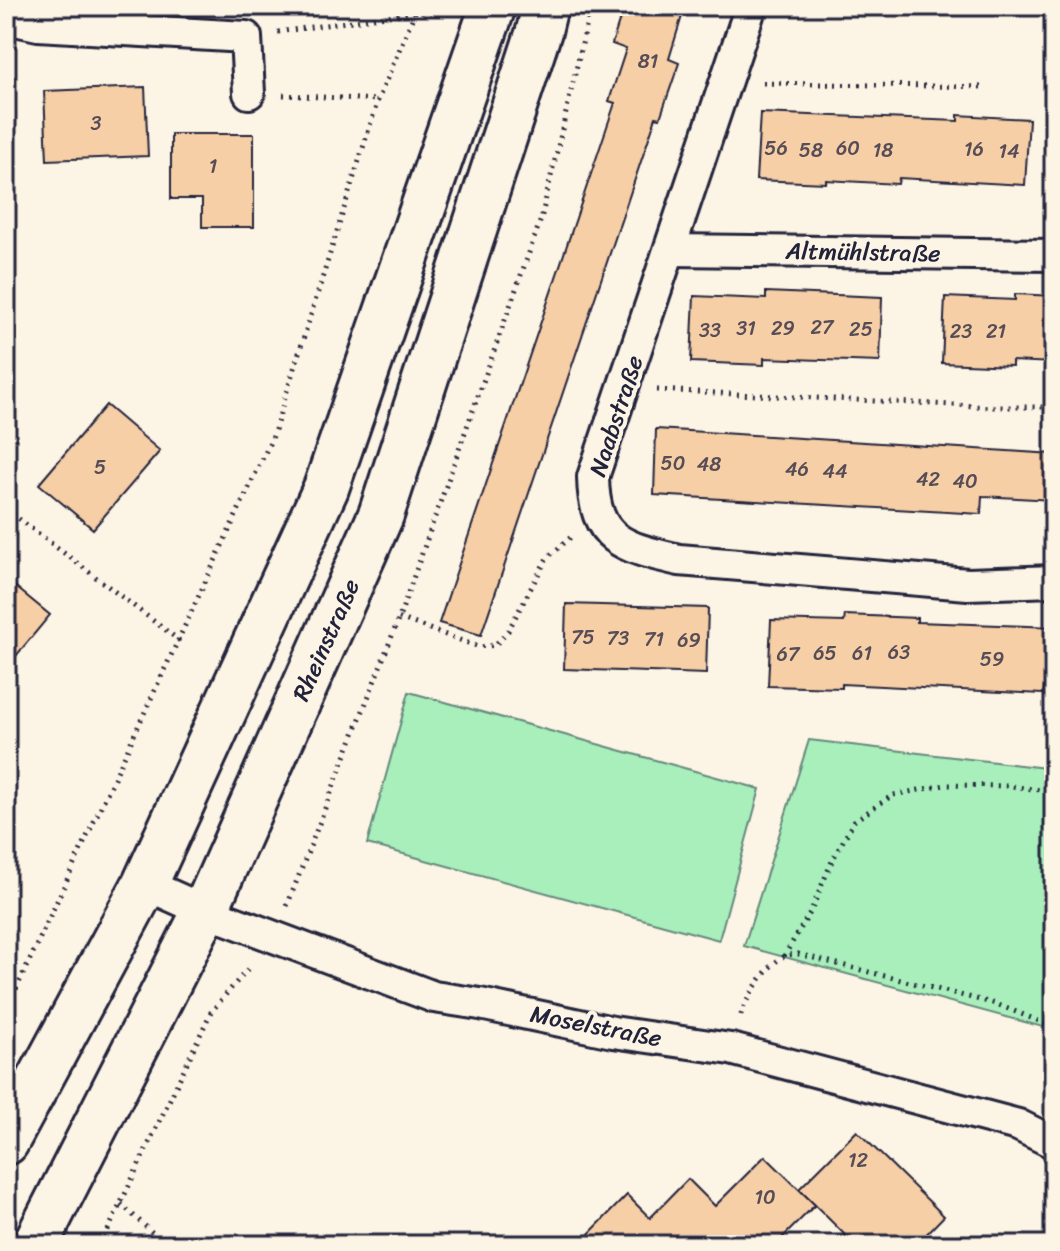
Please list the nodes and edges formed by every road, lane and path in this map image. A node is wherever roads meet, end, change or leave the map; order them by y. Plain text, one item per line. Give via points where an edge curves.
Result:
1 (545, 6) edge
2 (591, 6) edge
3 (751, 6) edge
4 (492, 9) edge
5 (415, 12) junction
6 (6, 18) edge
7 (246, 37) junction
8 (726, 83) junction
9 (986, 87) dead end
10 (249, 93) joint
11 (378, 100) junction
12 (671, 250) junction
13 (1054, 255) edge
14 (624, 389) junction
15 (1054, 407) edge
16 (6, 509) edge
17 (605, 529) junction
18 (1054, 581) edge
19 (399, 618) junction
20 (180, 641) junction
21 (1054, 792) edge
22 (145, 884) junction
23 (205, 911) junction
24 (275, 936) junction
25 (784, 956) junction
26 (744, 1002) dead end
27 (6, 1010) edge
28 (1054, 1027) edge
29 (6, 1142) edge
30 (1054, 1143) edge
31 (121, 1204) junction
32 (35, 1245) edge
33 (101, 1245) edge
34 (166, 1245) edge

1 - 23 street, Rheinstraße via 381,515
2 - 19 path via 541,219
3 - 8 street, Naabstraße
4 - 5 path
4 - 22 street via 326,488
5 - 7 path
5 - 11 path
6 - 7 street via 38,25
7 - 10 street
8 - 9 path
8 - 12 street, Naabstraße
10 - 11 path
11 - 20 path via 273,436
12 - 13 street, Altmühlstraße
12 - 14 street, Naabstraße
14 - 15 path
14 - 17 street, Naabstraße via 593,477 593,499
16 - 20 path
17 - 18 street via 643,552 679,560 968,584
17 - 19 path via 573,535 547,558 495,645 479,647
19 - 24 path
20 - 27 path
21 - 25 path via 945,785 893,795 854,821
22 - 23 street, Moselstraße
22 - 29 street
23 - 24 street, Moselstraße
23 - 32 street, Rheinstraße
24 - 30 street, Moselstraße via 434,997 731,1049 1018,1125
24 - 31 path via 211,1012
25 - 26 path
25 - 28 path via 798,954 996,1004
31 - 33 path
31 - 34 path

